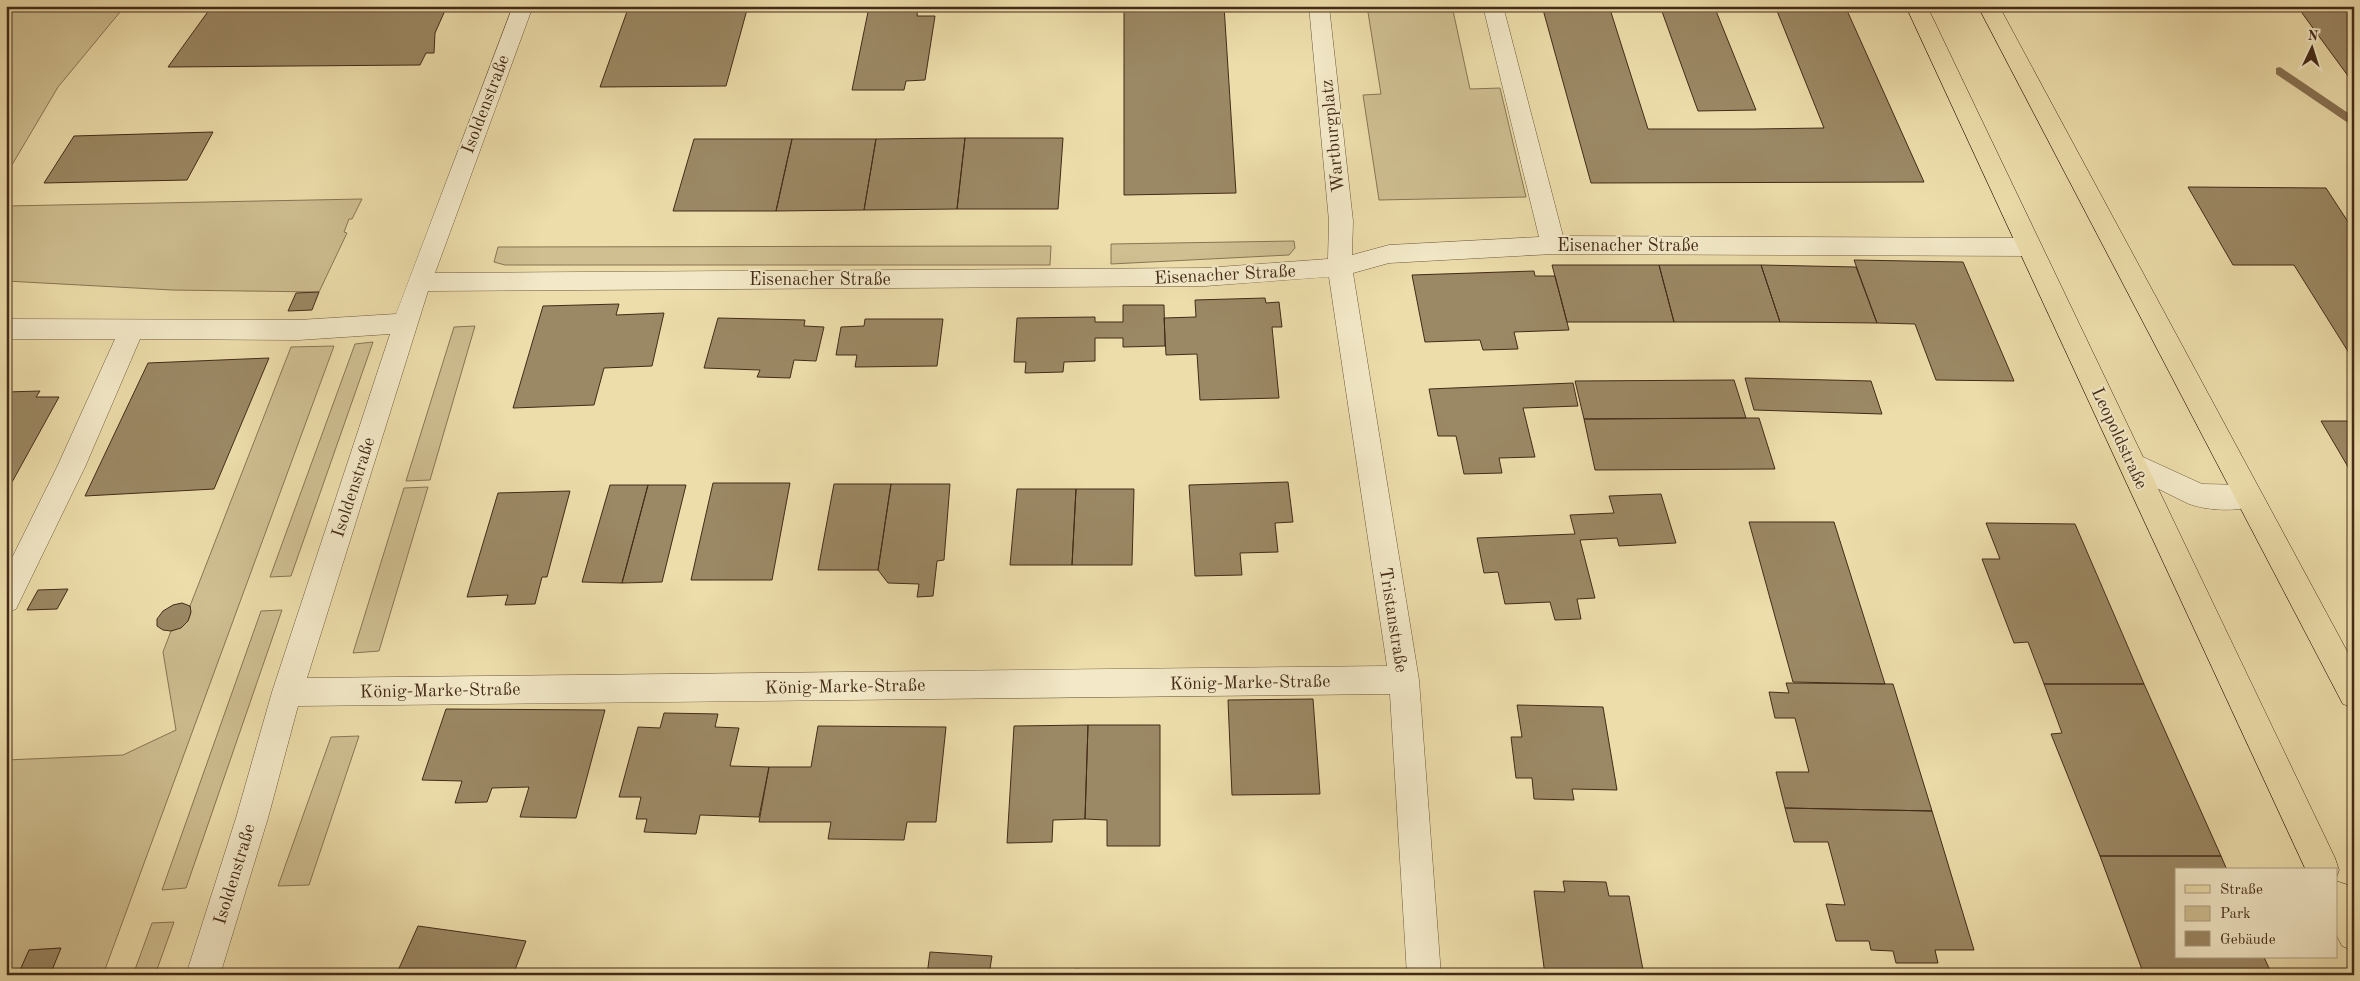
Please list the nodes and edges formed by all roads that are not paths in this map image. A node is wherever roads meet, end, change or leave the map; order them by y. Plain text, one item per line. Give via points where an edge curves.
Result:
1 (522, 6) edge
2 (1319, 6) edge
3 (1492, 6) edge
4 (1916, 6) edge
5 (1988, 6) edge
6 (1553, 245) junction
7 (2030, 246) junction
8 (1340, 267) junction
9 (419, 282) junction
10 (406, 323) junction
11 (6, 329) edge
12 (131, 330) junction
13 (2132, 463) junction
14 (2248, 497) junction
15 (6, 600) edge
16 (1404, 680) junction
17 (287, 692) junction
18 (2354, 694) edge
19 (2322, 868) edge
20 (2338, 901) edge
21 (2354, 934) edge
22 (203, 975) edge
23 (1424, 975) edge

1 - 9 street, Isoldenstraße
2 - 8 street, Wartburgplatz via 1341,221
3 - 6 street
4 - 7 main road, Leopoldstraße
5 - 14 main road
6 - 7 street, Eisenacher Straße
6 - 8 street, Eisenacher Straße via 1389,254
7 - 13 main road, Leopoldstraße
8 - 9 street, Eisenacher Straße via 1205,278
8 - 16 street, Tristanstraße
9 - 10 street, Isoldenstraße
10 - 12 street via 299,330
10 - 17 street, Isoldenstraße
11 - 12 street
12 - 15 street via 71,467
13 - 14 street via 2199,496
13 - 19 main road, Leopoldstraße
14 - 18 main road
16 - 17 street, König-Marke-Straße
16 - 23 street, Tristanstraße
17 - 22 street, Isoldenstraße
20 - 21 main road

